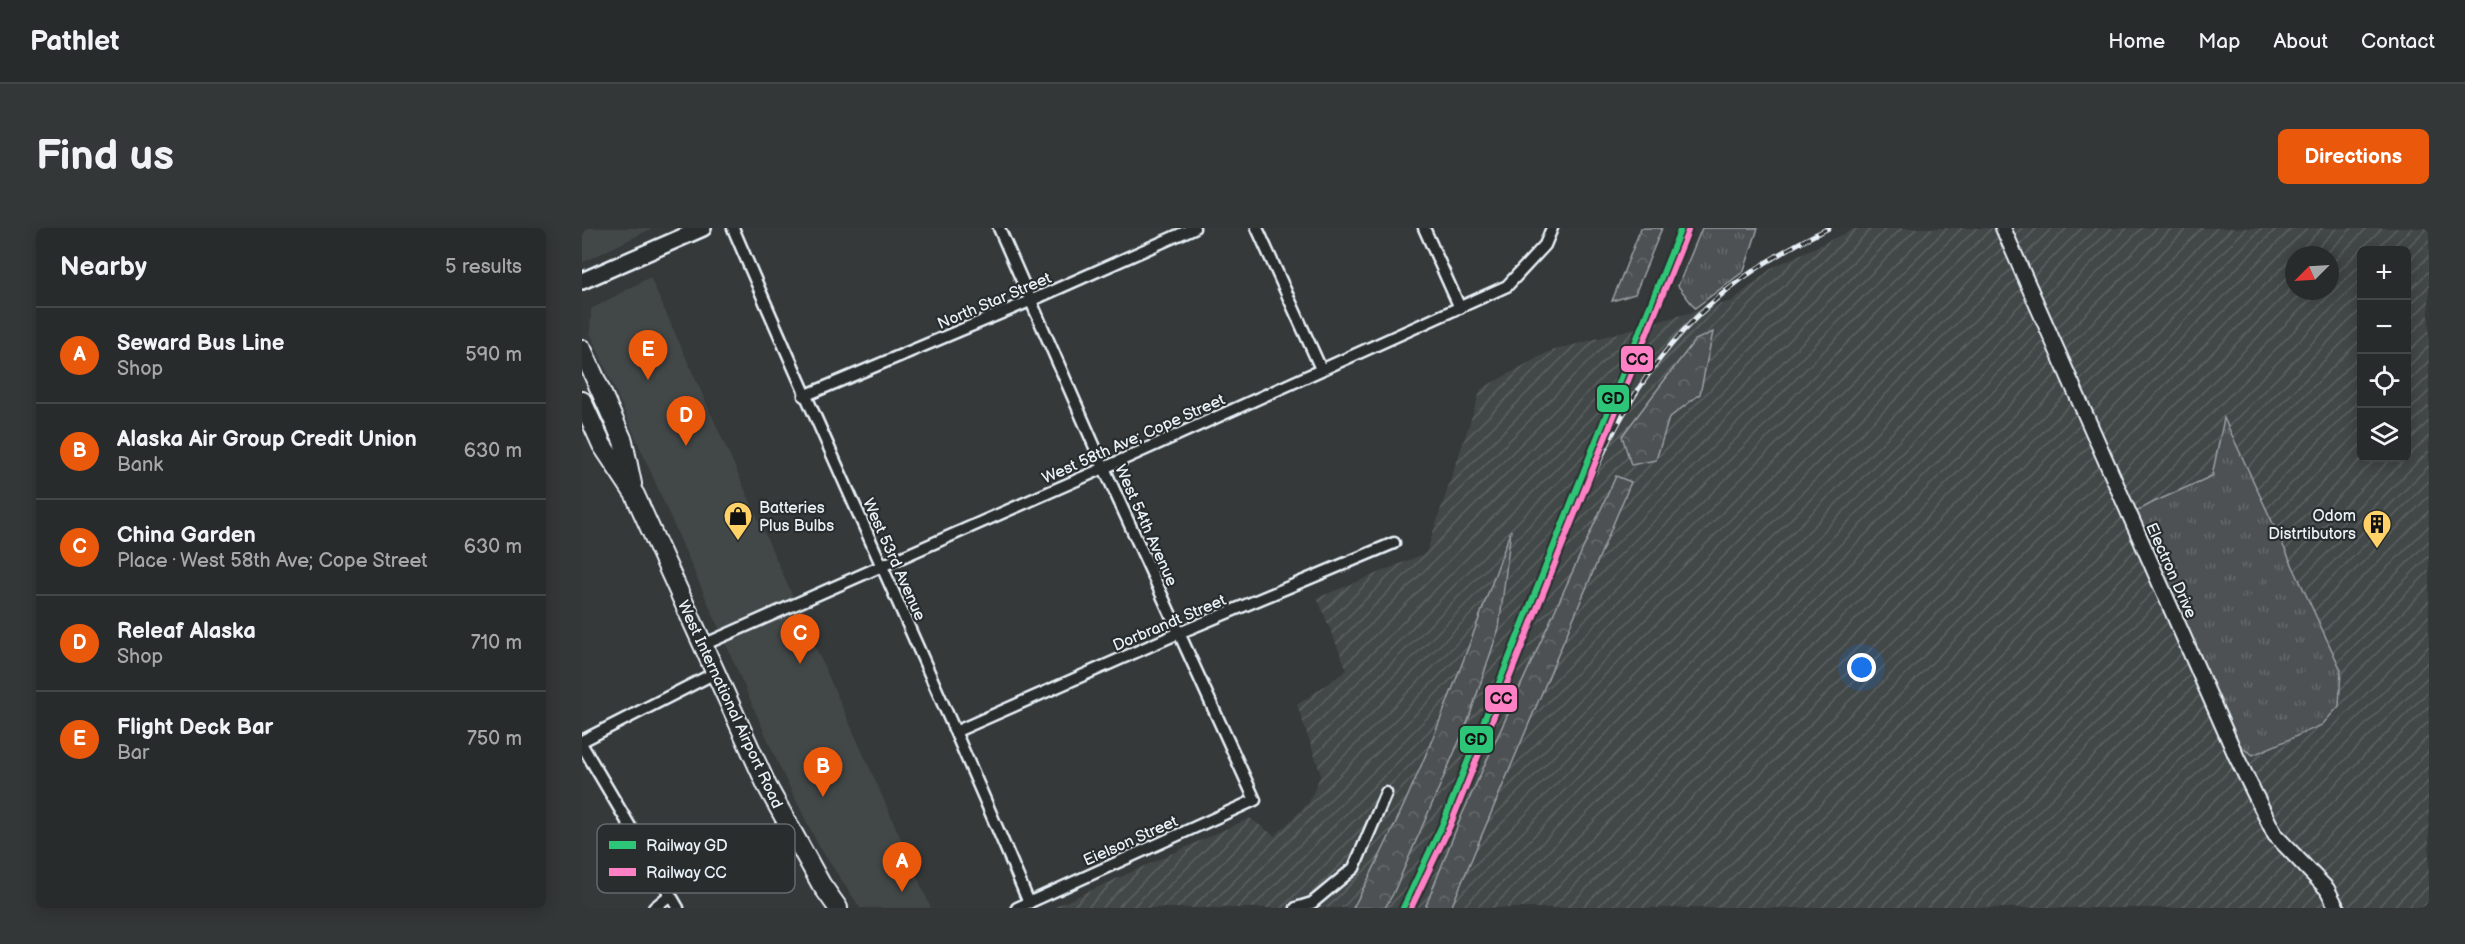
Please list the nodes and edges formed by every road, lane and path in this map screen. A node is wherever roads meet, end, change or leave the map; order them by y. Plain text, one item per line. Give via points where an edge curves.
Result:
1 (701, 228) edge
2 (733, 228) edge
3 (999, 228) edge
4 (1194, 228) edge
5 (1257, 228) edge
6 (1425, 228) edge
7 (1552, 228) edge
8 (2003, 228) edge
9 (582, 281) edge
10 (1030, 301) junction
11 (1460, 308) junction
12 (582, 349) edge
13 (1321, 369) junction
14 (804, 396) junction
15 (582, 401) edge
16 (1104, 468) junction
17 (635, 495) junction
18 (1394, 543) dead end
19 (882, 565) junction
20 (1179, 633) junction
21 (703, 645) junction
22 (715, 673) junction
23 (957, 731) junction
24 (582, 743) edge
25 (1386, 793) dead end
26 (1255, 800) joint
27 (629, 824) edge
28 (788, 824) edge
29 (795, 837) edge
30 (670, 895) joint
31 (1029, 903) junction
32 (654, 908) edge
33 (678, 908) edge
34 (838, 908) edge
35 (1017, 908) edge
36 (1296, 908) edge
37 (2337, 908) edge

1 - 9 main road
2 - 14 street, West 53rd Avenue
3 - 10 street, West 54th Avenue
4 - 10 street, North Star Street
5 - 13 street
6 - 11 street
7 - 11 street, West 58th Ave; Cope Street via 1545,245 1507,286
8 - 37 street, Electron Drive via 2269,824 2327,889
10 - 14 street, North Star Street
10 - 16 street, West 54th Avenue
11 - 13 street, West 58th Ave; Cope Street
12 - 17 main road, West International Airport Road via 623,441
13 - 16 street, West 58th Ave; Cope Street
14 - 19 street, West 53rd Avenue
15 - 17 main road, West International Airport Road via 602,445
16 - 19 street, West 58th Ave; Cope Street
16 - 20 street, West 54th Avenue
17 - 21 main road, West International Airport Road
18 - 20 street, Dorbrandt Street
19 - 21 street, West 58th Ave; Cope Street
19 - 23 street, West 53rd Avenue
20 - 23 street, Dorbrandt Street
20 - 26 street, West 54th Avenue
21 - 22 main road, West International Airport Road
22 - 24 street
22 - 28 main road, West International Airport Road
23 - 31 street, West 53rd Avenue
24 - 27 street
25 - 36 street via 1354,868 1312,903
26 - 31 street, Eielson Street
29 - 34 main road, West International Airport Road
30 - 32 street
30 - 33 street
31 - 35 street, Eielson Street

